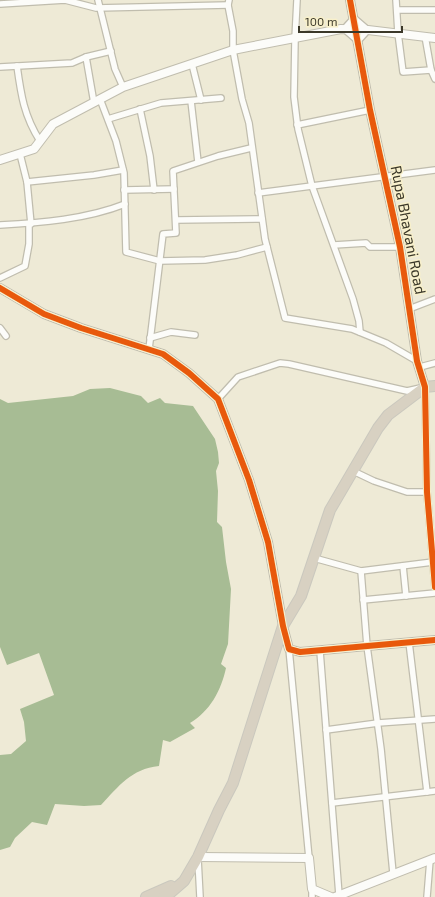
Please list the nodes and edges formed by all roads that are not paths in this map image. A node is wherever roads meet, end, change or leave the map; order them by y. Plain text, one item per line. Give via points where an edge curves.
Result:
1 (98, 0) edge
2 (297, 0) edge
3 (350, 0) edge
4 (396, 0) edge
5 (21, 2) edge
6 (229, 3) edge
7 (0, 4) edge
8 (99, 8) junction
9 (397, 10) junction
10 (435, 10) edge
11 (354, 18) junction
12 (344, 29) junction
13 (356, 29) junction
14 (368, 30) junction
15 (398, 33) junction
16 (425, 36) junction
17 (435, 38) edge
18 (294, 39) junction
19 (358, 41) junction
20 (233, 50) junction
21 (111, 51) junction
22 (86, 57) junction
23 (192, 64) junction
24 (17, 66) junction
25 (0, 67) edge
26 (431, 70) junction
27 (435, 79) edge
28 (123, 87) junction
29 (221, 98) dead end
30 (201, 100) junction
31 (97, 101) junction
32 (191, 101) junction
33 (140, 109) junction
34 (370, 110) junction
35 (108, 119) junction
36 (298, 125) junction
37 (40, 141) junction
38 (252, 148) junction
39 (20, 154) junction
40 (0, 160) edge
41 (198, 162) junction
42 (123, 170) junction
43 (435, 170) edge
44 (384, 176) junction
45 (27, 182) junction
46 (312, 186) junction
47 (174, 189) junction
48 (124, 190) junction
49 (154, 190) junction
50 (258, 194) junction
51 (125, 204) junction
52 (262, 219) junction
53 (176, 220) junction
54 (30, 224) junction
55 (0, 225) edge
56 (334, 245) junction
57 (267, 247) junction
58 (400, 247) junction
59 (160, 261) junction
60 (0, 278) edge
61 (0, 288) edge
62 (435, 298) edge
63 (409, 309) junction
64 (0, 328) edge
65 (360, 332) junction
66 (195, 335) dead end
67 (6, 336) dead end
68 (150, 338) junction
69 (149, 349) junction
70 (435, 363) edge
71 (418, 364) junction
72 (430, 387) edge
73 (218, 399) junction
74 (353, 471) junction
75 (427, 492) junction
76 (432, 518) edge
77 (314, 558) junction
78 (433, 562) junction
79 (403, 566) junction
80 (361, 571) junction
81 (435, 576) edge
82 (435, 587) edge
83 (435, 593) edge
84 (406, 596) junction
85 (364, 600) junction
86 (283, 626) junction
87 (435, 640) edge
88 (409, 642) junction
89 (367, 646) junction
90 (289, 648) junction
91 (320, 651) junction
92 (418, 719) junction
93 (435, 719) edge
94 (378, 723) junction
95 (326, 730) junction
96 (435, 791) edge
97 (428, 792) junction
98 (385, 797) junction
99 (332, 803) junction
100 (198, 857) junction
101 (309, 858) junction
102 (432, 859) edge
103 (393, 873) junction
104 (185, 879) junction
105 (312, 893) edge
106 (335, 896) edge
107 (146, 897) edge
108 (162, 897) edge
109 (200, 897) edge
110 (427, 897) edge

1 - 8 street
2 - 18 street
3 - 11 street, Rupa Bhavani Road
4 - 9 street
5 - 7 street
5 - 8 street via 65,0
6 - 8 street
6 - 20 street via 234,31
8 - 21 street
9 - 10 street
9 - 15 street
11 - 12 street
11 - 13 street, Rupa Bhavani Road
11 - 14 street
12 - 13 street
12 - 18 street
12 - 19 street
13 - 14 street
13 - 19 street, Rupa Bhavani Road
14 - 15 street
14 - 19 street
15 - 16 street
15 - 26 street via 403,72
16 - 17 street
16 - 26 street
18 - 20 street
18 - 36 street via 294,97
19 - 34 street, Rupa Bhavani Road
20 - 23 street
20 - 38 street
21 - 22 street
21 - 28 street
22 - 24 street via 72,63
22 - 31 street
23 - 28 street
23 - 30 street
24 - 25 street
24 - 37 street via 23,105
26 - 27 street
28 - 31 street
29 - 30 street
30 - 32 street
31 - 35 street
31 - 37 street via 53,124
32 - 33 street via 161,103
32 - 41 street
33 - 35 street
33 - 49 street
34 - 36 street
34 - 44 street, Rupa Bhavani Road
35 - 42 street
36 - 46 street
37 - 39 street via 34,150
38 - 41 street
38 - 50 street
39 - 40 street
39 - 45 street
41 - 47 street via 173,171
42 - 45 street
42 - 48 street
43 - 44 street
44 - 46 street
44 - 58 street, Rupa Bhavani Road
45 - 54 street
46 - 50 street
46 - 56 street
47 - 49 street
47 - 53 street
48 - 49 street
48 - 51 street
50 - 52 street
51 - 54 street via 106,211
51 - 59 street via 126,252
52 - 53 street
52 - 57 street
53 - 59 street via 176,233 163,234
54 - 55 street
54 - 60 street via 25,266
56 - 58 street via 366,243 370,247
56 - 65 street via 353,299
57 - 59 street via 205,260
57 - 65 street via 285,318
58 - 63 street, Rupa Bhavani Road
59 - 68 street
61 - 69 street via 44,314
62 - 63 street
63 - 71 street, Rupa Bhavani Road
64 - 67 street
65 - 71 street via 386,343
66 - 68 street via 171,332
68 - 69 street
69 - 73 street via 163,354 188,372
70 - 71 street
71 - 72 street, Rupa Bhavani Road
72 - 73 street via 407,391 280,363 238,377
72 - 74 highway via 388,415
72 - 75 street, Rupa Bhavani Road
73 - 86 street via 249,480 268,542
74 - 75 street via 407,492
74 - 77 highway via 330,510
75 - 76 street, Rupa Bhavani Road
76 - 78 street, Rupa Bhavani Road
77 - 80 street
77 - 86 highway via 301,596
78 - 79 street
78 - 81 street, Rupa Bhavani Road
79 - 80 street
79 - 84 street
80 - 85 street
81 - 82 street, Rupa Bhavani Road
83 - 84 street
84 - 85 street
85 - 89 street
86 - 90 street
86 - 100 highway via 232,783
87 - 88 street
88 - 89 street
88 - 92 street
89 - 91 street
89 - 94 street
90 - 91 street via 300,652
90 - 101 street
91 - 95 street
92 - 93 street
92 - 94 street
92 - 97 street
94 - 95 street
94 - 98 street
95 - 99 street
96 - 97 street
97 - 98 street
98 - 99 street
98 - 103 street
99 - 106 street
100 - 101 street
100 - 104 highway
100 - 109 street
101 - 105 street
102 - 103 street
102 - 110 street
103 - 106 street
104 - 107 highway
104 - 108 highway
105 - 106 street

